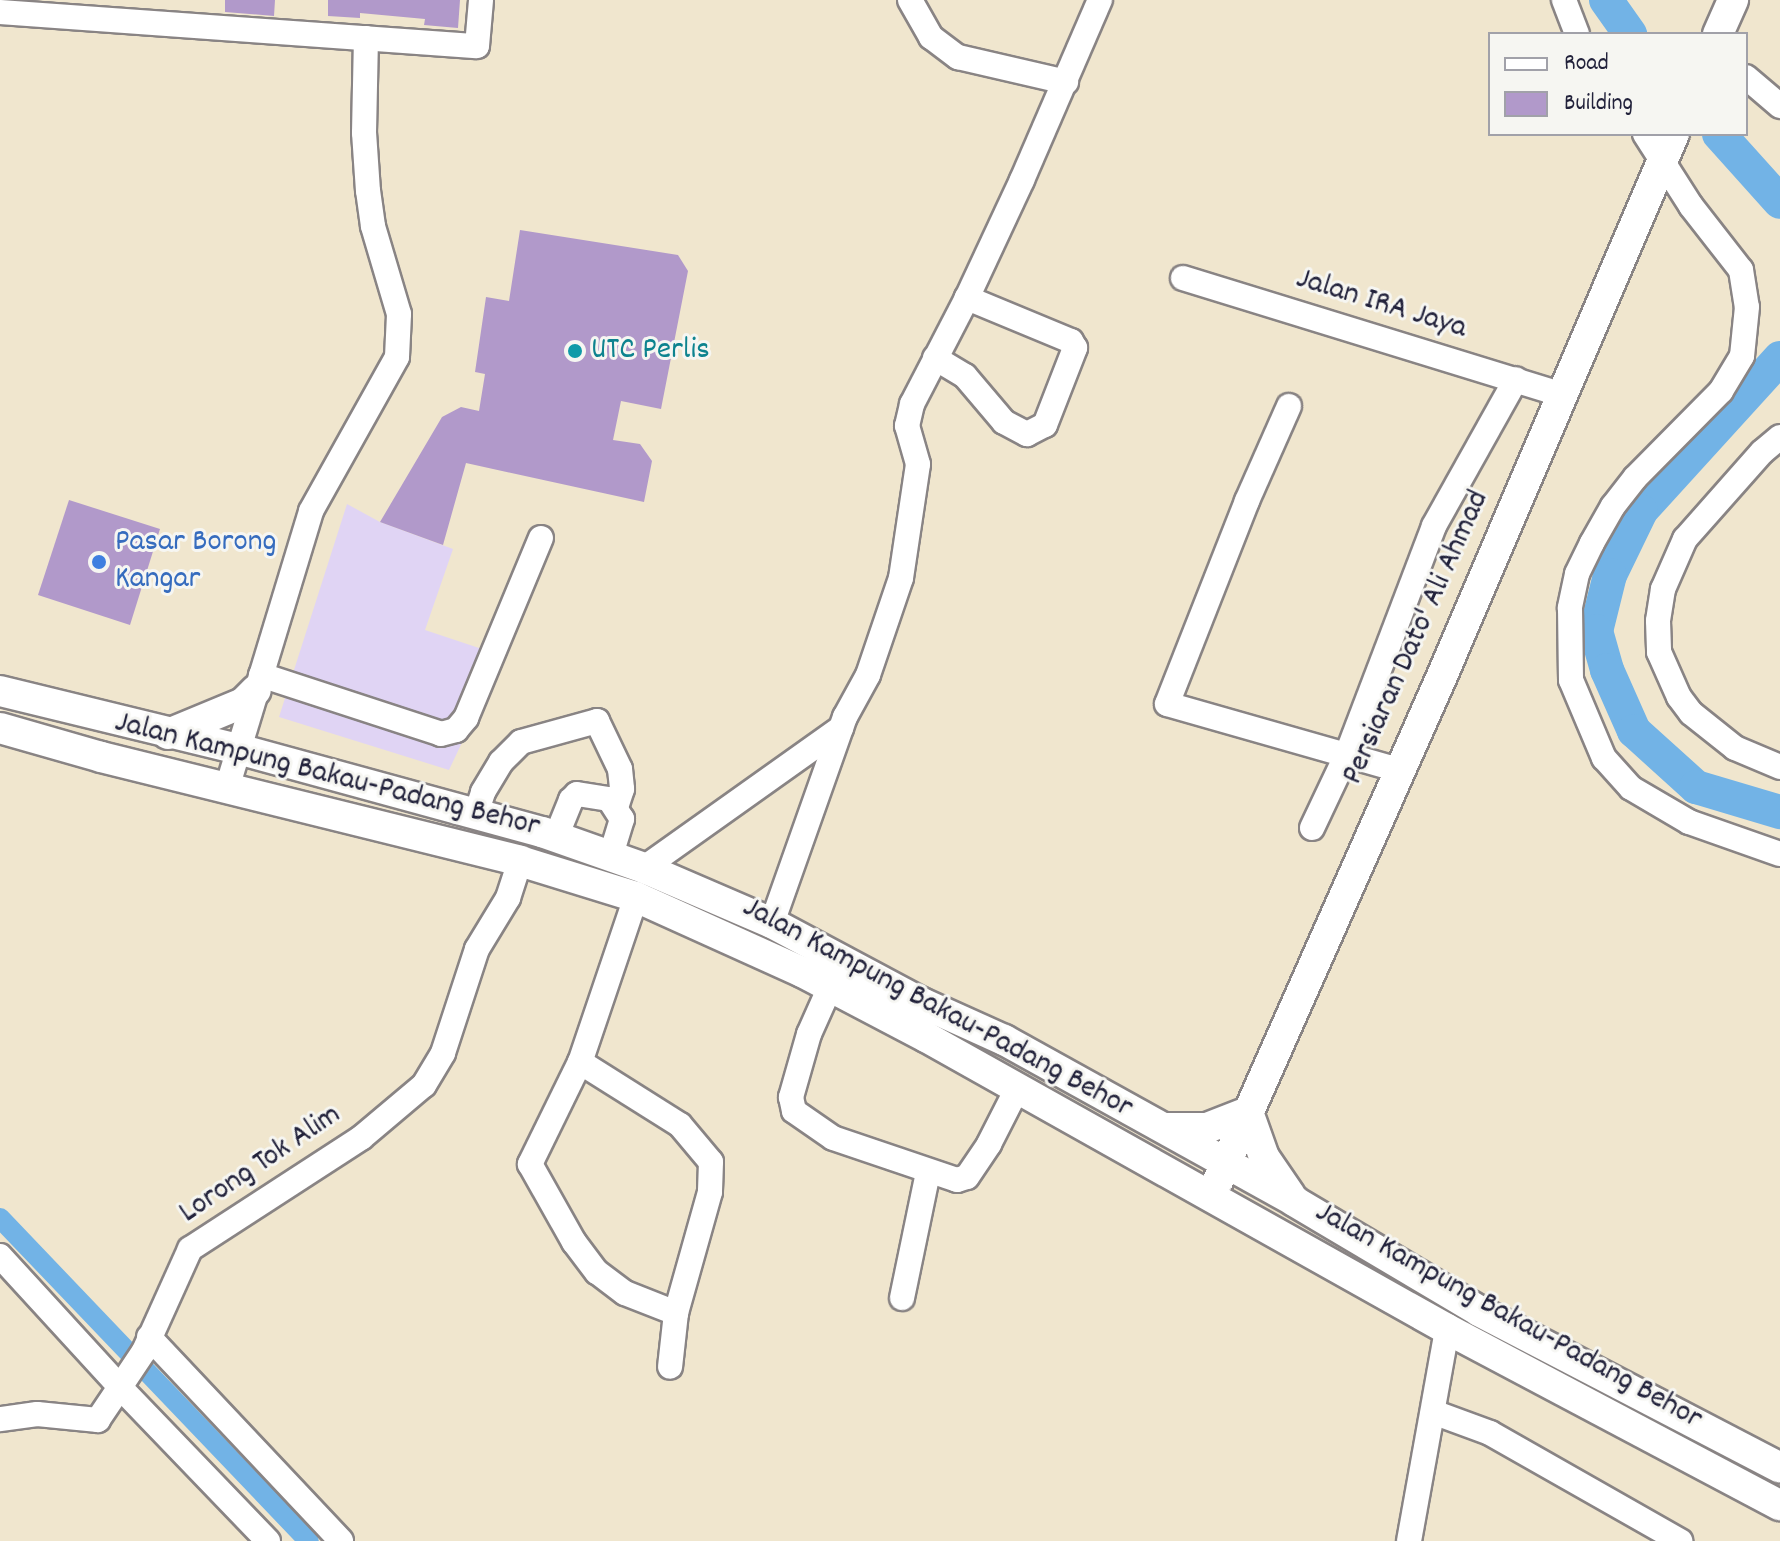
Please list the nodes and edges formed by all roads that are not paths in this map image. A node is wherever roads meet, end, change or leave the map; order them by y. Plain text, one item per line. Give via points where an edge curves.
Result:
1 (481, 0) edge
2 (910, 0) edge
3 (1100, 0) edge
4 (1564, 0) edge
5 (1733, 0) edge
6 (0, 12) edge
7 (1576, 32) edge
8 (1719, 32) edge
9 (366, 38) junction
10 (1748, 79) edge
11 (1066, 82) junction
12 (1780, 106) edge
13 (1664, 142) edge
14 (1183, 278) dead end
15 (967, 298) junction
16 (935, 358) junction
17 (1516, 379) junction
18 (1561, 394) junction
19 (1289, 406) dead end
20 (1780, 437) edge
21 (541, 538) dead end
22 (258, 682) junction
23 (0, 691) edge
24 (0, 728) edge
25 (841, 728) junction
26 (168, 734) junction
27 (238, 749) junction
28 (1347, 754) junction
29 (1780, 767) edge
30 (1399, 770) junction
31 (227, 788) junction
32 (616, 807) junction
33 (476, 814) junction
34 (1312, 828) dead end
35 (556, 837) junction
36 (1780, 854) edge
37 (611, 856) junction
38 (520, 861) junction
39 (644, 868) junction
40 (636, 897) junction
41 (772, 923) junction
42 (830, 987) junction
43 (580, 1062) junction
44 (1017, 1089) junction
45 (1248, 1112) junction
46 (1157, 1127) junction
47 (1226, 1164) junction
48 (928, 1173) junction
49 (1212, 1196) junction
50 (1294, 1201) junction
51 (0, 1256) edge
52 (902, 1298) dead end
53 (676, 1313) junction
54 (1447, 1329) junction
55 (147, 1344) junction
56 (670, 1367) dead end
57 (124, 1380) junction
58 (1433, 1412) junction
59 (0, 1419) edge
60 (1780, 1468) edge
61 (1780, 1505) edge
62 (268, 1541) edge
63 (341, 1541) edge
64 (1409, 1541) edge
65 (1680, 1541) edge

1 - 9 street via 477,46
2 - 11 street via 931,37 958,57
3 - 11 street
4 - 7 street
5 - 8 street
6 - 9 street
9 - 22 street via 368,191 399,314 397,357 311,511
10 - 12 street
11 - 15 street
13 - 18 street, Persiaran Dato' Ali Ahmad
13 - 36 street via 1691,206 1741,270 1747,307 1742,356 1721,391 1635,478 1592,543 1577,574 1570,608 1571,680 1604,758 1631,788 1689,822
14 - 17 street, Jalan IRA Jaya
15 - 16 street
15 - 16 street via 1071,341 1075,348 1045,425 1027,434 1004,422 965,376
16 - 25 street via 907,426 918,464 901,578 868,675
17 - 18 street, Jalan IRA Jaya
17 - 28 street via 1434,526
18 - 30 street, Persiaran Dato' Ali Ahmad
19 - 28 street via 1167,704
20 - 29 street via 1685,539 1663,589 1658,621 1659,652 1691,713 1735,748
21 - 22 street via 466,718 456,730 441,734
22 - 26 street via 243,703
22 - 27 street
23 - 26 street, Jalan Kampung Bakau-Padang Behor
24 - 31 street, Jalan Kampung Bakau-Padang Behor
25 - 39 street
25 - 41 street
26 - 27 street, Jalan Kampung Bakau-Padang Behor
27 - 31 street
27 - 33 street, Jalan Kampung Bakau-Padang Behor
28 - 30 street
28 - 34 street
30 - 45 street, Persiaran Dato' Ali Ahmad
31 - 38 street, Jalan Kampung Bakau-Padang Behor
32 - 33 street via 622,789 620,769 597,721 521,742 501,762
32 - 35 street via 609,799 577,794
32 - 37 street via 622,819
33 - 35 street, Jalan Kampung Bakau-Padang Behor
35 - 37 street, Jalan Kampung Bakau-Padang Behor
37 - 39 street, Jalan Kampung Bakau-Padang Behor
38 - 40 street, Jalan Kampung Bakau-Padang Behor
38 - 55 street, Lorong Tok Alim via 508,898 477,949 443,1053 424,1085 361,1138 190,1249
39 - 41 street, Jalan Kampung Bakau-Padang Behor
40 - 42 street, Jalan Kampung Bakau-Padang Behor
40 - 43 street
41 - 46 street, Jalan Kampung Bakau-Padang Behor via 1004,1040
42 - 44 street, Jalan Kampung Bakau-Padang Behor
42 - 48 street via 809,1034 791,1097 794,1111 833,1138
43 - 53 street via 680,1125 711,1162 710,1192
43 - 53 street via 530,1164 597,1272 625,1293
44 - 48 street via 967,1177 957,1180
44 - 49 street, Jalan Kampung Bakau-Padang Behor
45 - 46 street via 1207,1128
45 - 47 street, Persiaran Dato' Ali Ahmad
45 - 50 street via 1264,1157
46 - 47 street, Jalan Kampung Bakau-Padang Behor
47 - 49 street, Persiaran Dato' Ali Ahmad
47 - 50 street, Jalan Kampung Bakau-Padang Behor
48 - 52 street
49 - 54 street, Jalan Kampung Bakau-Padang Behor
50 - 60 street, Jalan Kampung Bakau-Padang Behor via 1479,1311
51 - 57 street
53 - 56 street
54 - 58 street
54 - 61 street, Jalan Kampung Bakau-Padang Behor
55 - 57 street, Lorong Tok Alim
55 - 63 street
57 - 59 street, Lorong Tok Alim via 98,1420 37,1414
57 - 62 street
58 - 64 street
58 - 65 street via 1521,1449

